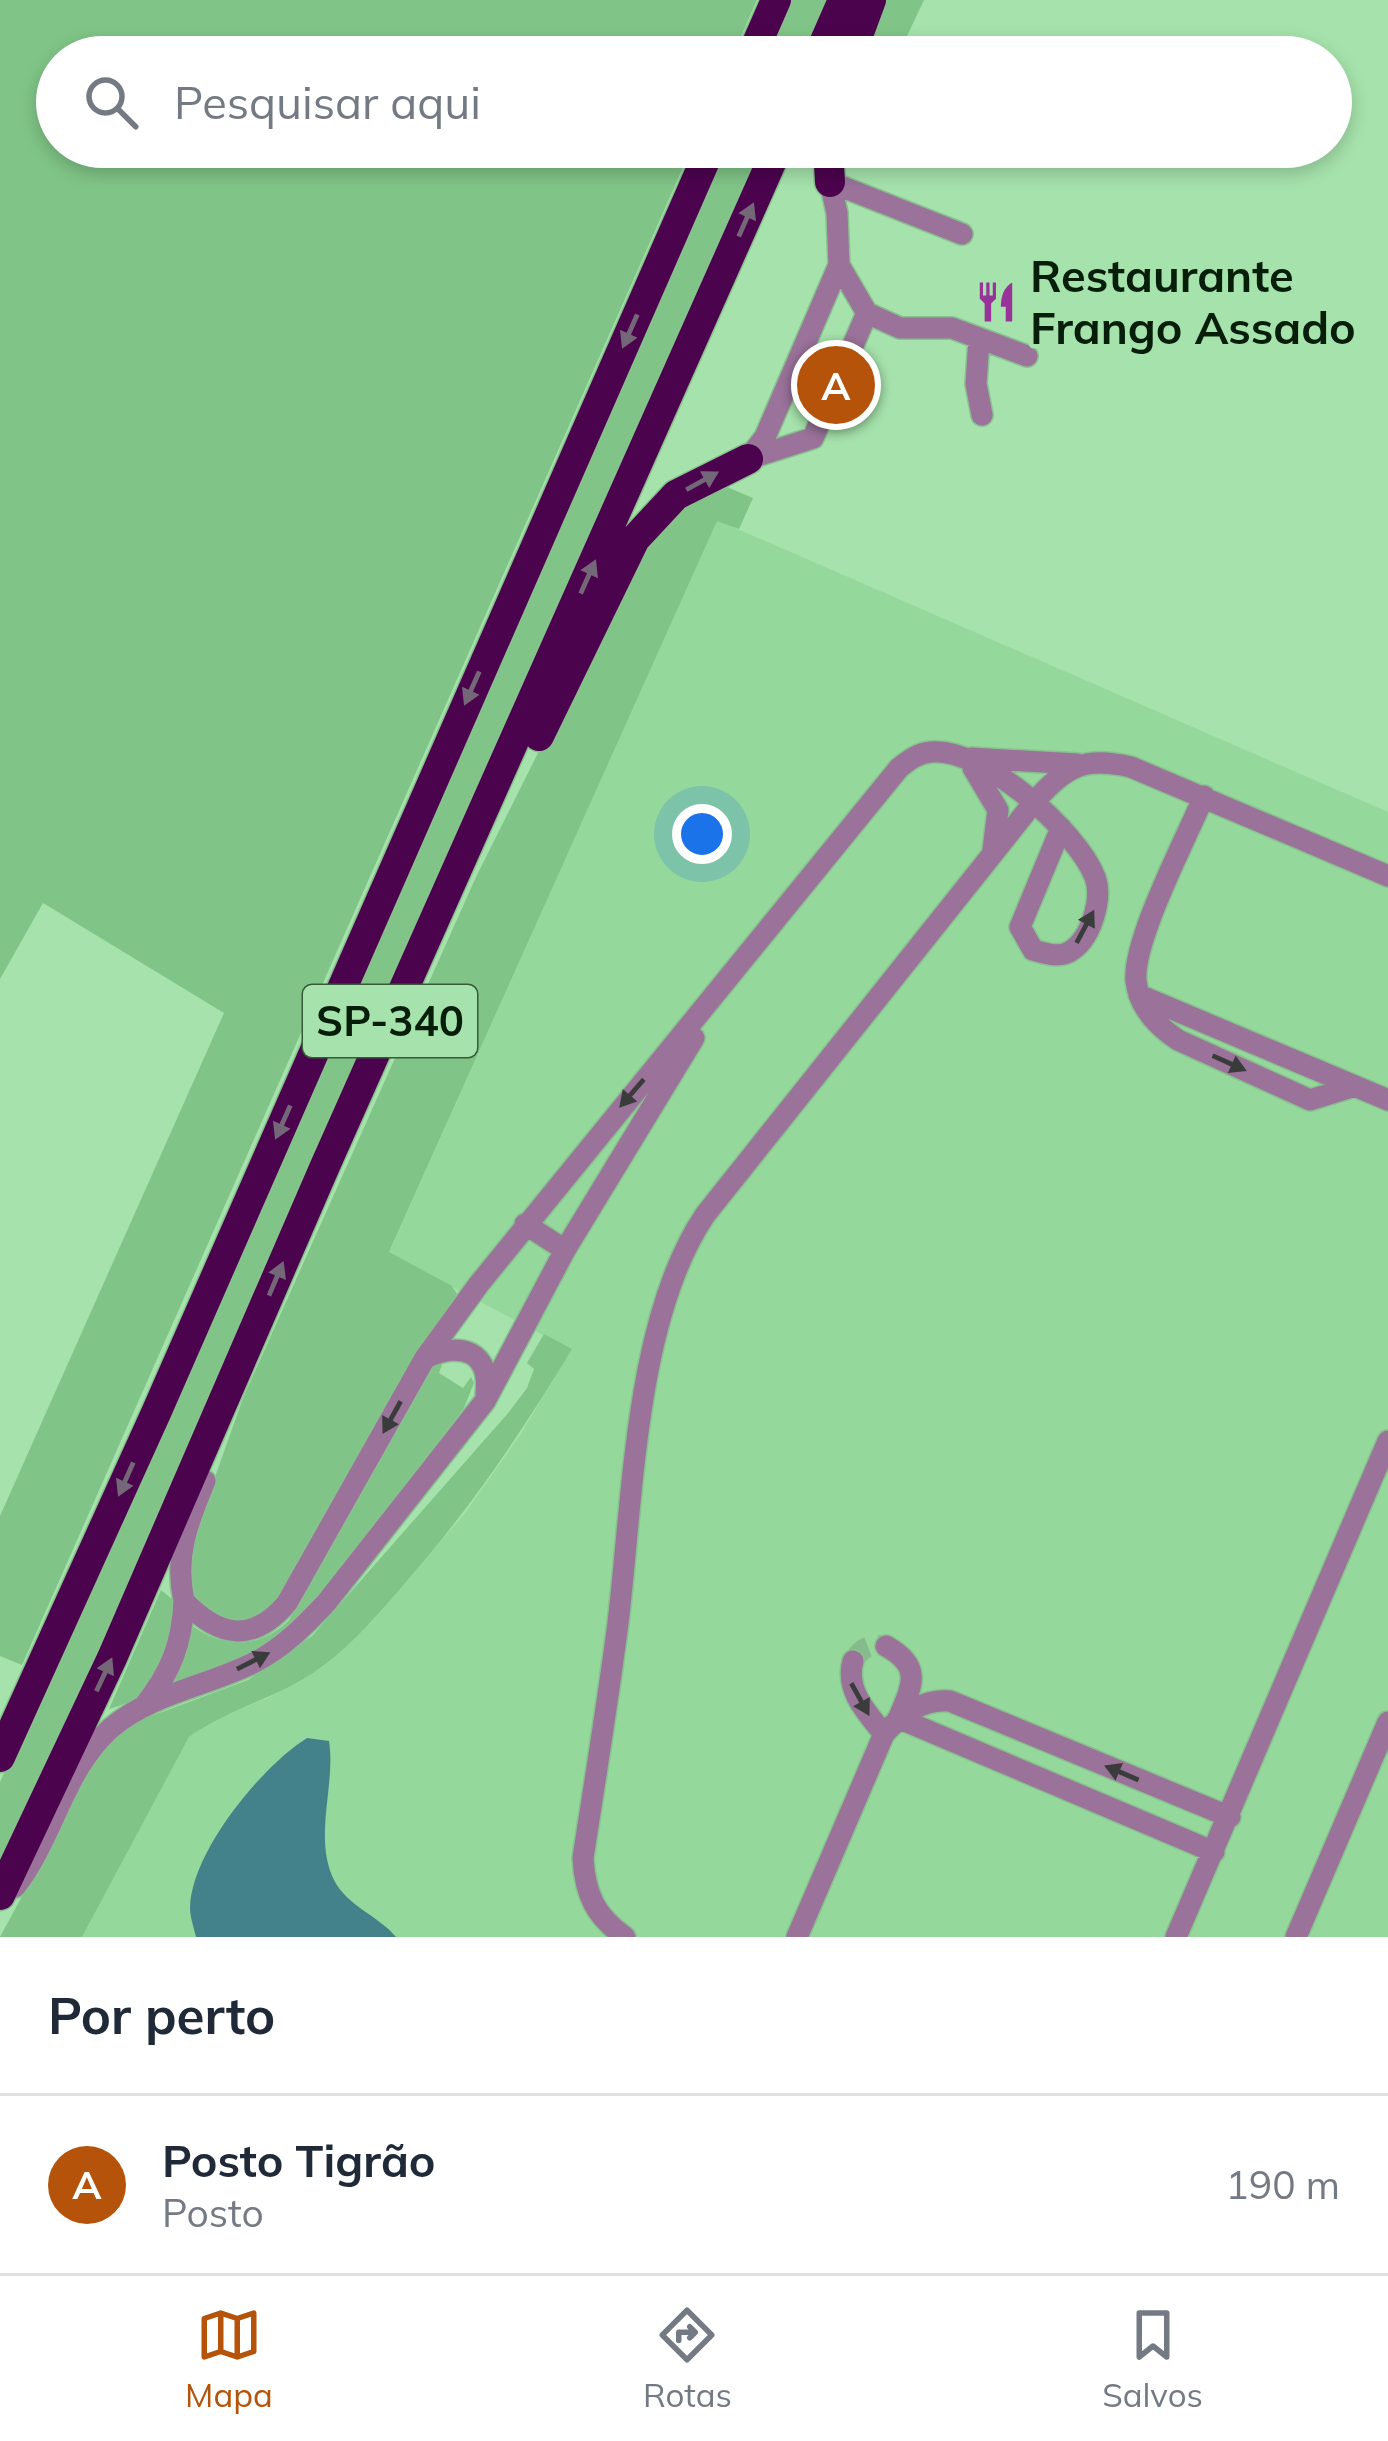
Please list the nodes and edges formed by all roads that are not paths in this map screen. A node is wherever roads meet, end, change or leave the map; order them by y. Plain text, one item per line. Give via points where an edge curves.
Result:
1 (776, 0) edge
2 (843, 0) edge
3 (871, 0) edge
4 (760, 36) edge
5 (827, 36) edge
6 (858, 36) edge
7 (702, 168) edge
8 (769, 168) edge
9 (829, 168) edge
10 (830, 182) junction
11 (962, 234) dead end
12 (838, 265) junction
13 (867, 313) junction
14 (979, 339) junction
15 (1027, 356) dead end
16 (982, 415) dead end
17 (748, 459) junction
18 (966, 758) junction
19 (1078, 764) junction
20 (1204, 796) junction
21 (1034, 802) junction
22 (1061, 828) junction
23 (993, 853) junction
24 (1388, 876) edge
25 (763, 940) junction
26 (1388, 1100) edge
27 (325, 1166) junction
28 (525, 1224) junction
29 (565, 1250) junction
30 (249, 1343) junction
31 (425, 1358) junction
32 (485, 1400) junction
33 (1388, 1441) edge
34 (184, 1601) junction
35 (886, 1646) dead end
36 (854, 1660) dead end
37 (144, 1706) junction
38 (1388, 1722) edge
39 (891, 1726) junction
40 (0, 1757) edge
41 (1230, 1817) junction
42 (1214, 1852) junction
43 (0, 1894) edge
44 (0, 1906) edge
45 (625, 1937) edge
46 (797, 1937) edge
47 (1176, 1937) edge
48 (1297, 1937) edge

1 - 4 highway
2 - 5 highway
3 - 6 highway
7 -> 40 highway, SP-340
27 -> 8 highway, SP-340
9 - 10 highway
10 - 11 lane
10 - 12 lane
12 - 13 lane
12 - 17 lane
13 - 14 lane via 900,328 952,328
13 - 17 lane via 813,438
14 - 15 lane
14 - 16 lane
27 -> 17 highway via 384,1067 635,539 676,495
18 - 19 lane
18 - 21 lane
18 - 23 lane via 998,810
18 - 25 lane via 928,752 899,768
19 - 20 lane via 1131,767
19 - 21 lane
20 - 24 lane
20 - 26 lane via 1137,962 1139,995
21 - 22 lane
21 - 23 lane
22 -> 22 lane via 1020,927 1033,950 1053,955 1084,938 1098,902 1089,864
23 - 45 lane via 705,1215 668,1288 639,1429 583,1858 592,1905
25 -> 28 lane
25 - 29 lane via 677,1063
30 -> 27 highway, SP-340
28 - 29 lane
28 - 31 lane
29 - 32 lane
30 - 34 lane via 186,1526 179,1559
43 -> 30 highway, SP-340
31 - 32 lane via 458,1348 476,1357 486,1369
31 -> 34 lane via 273,1619 237,1631 218,1628
37 -> 32 lane via 253,1664 297,1634
33 - 41 lane
34 - 37 lane via 176,1656
35 - 39 lane via 906,1657 912,1673
36 -> 39 lane via 854,1692
37 - 44 lane via 93,1748 28,1871
38 - 48 lane
41 -> 39 lane via 950,1701 930,1700
39 - 42 lane
39 - 46 lane
41 - 42 lane
42 - 47 lane

